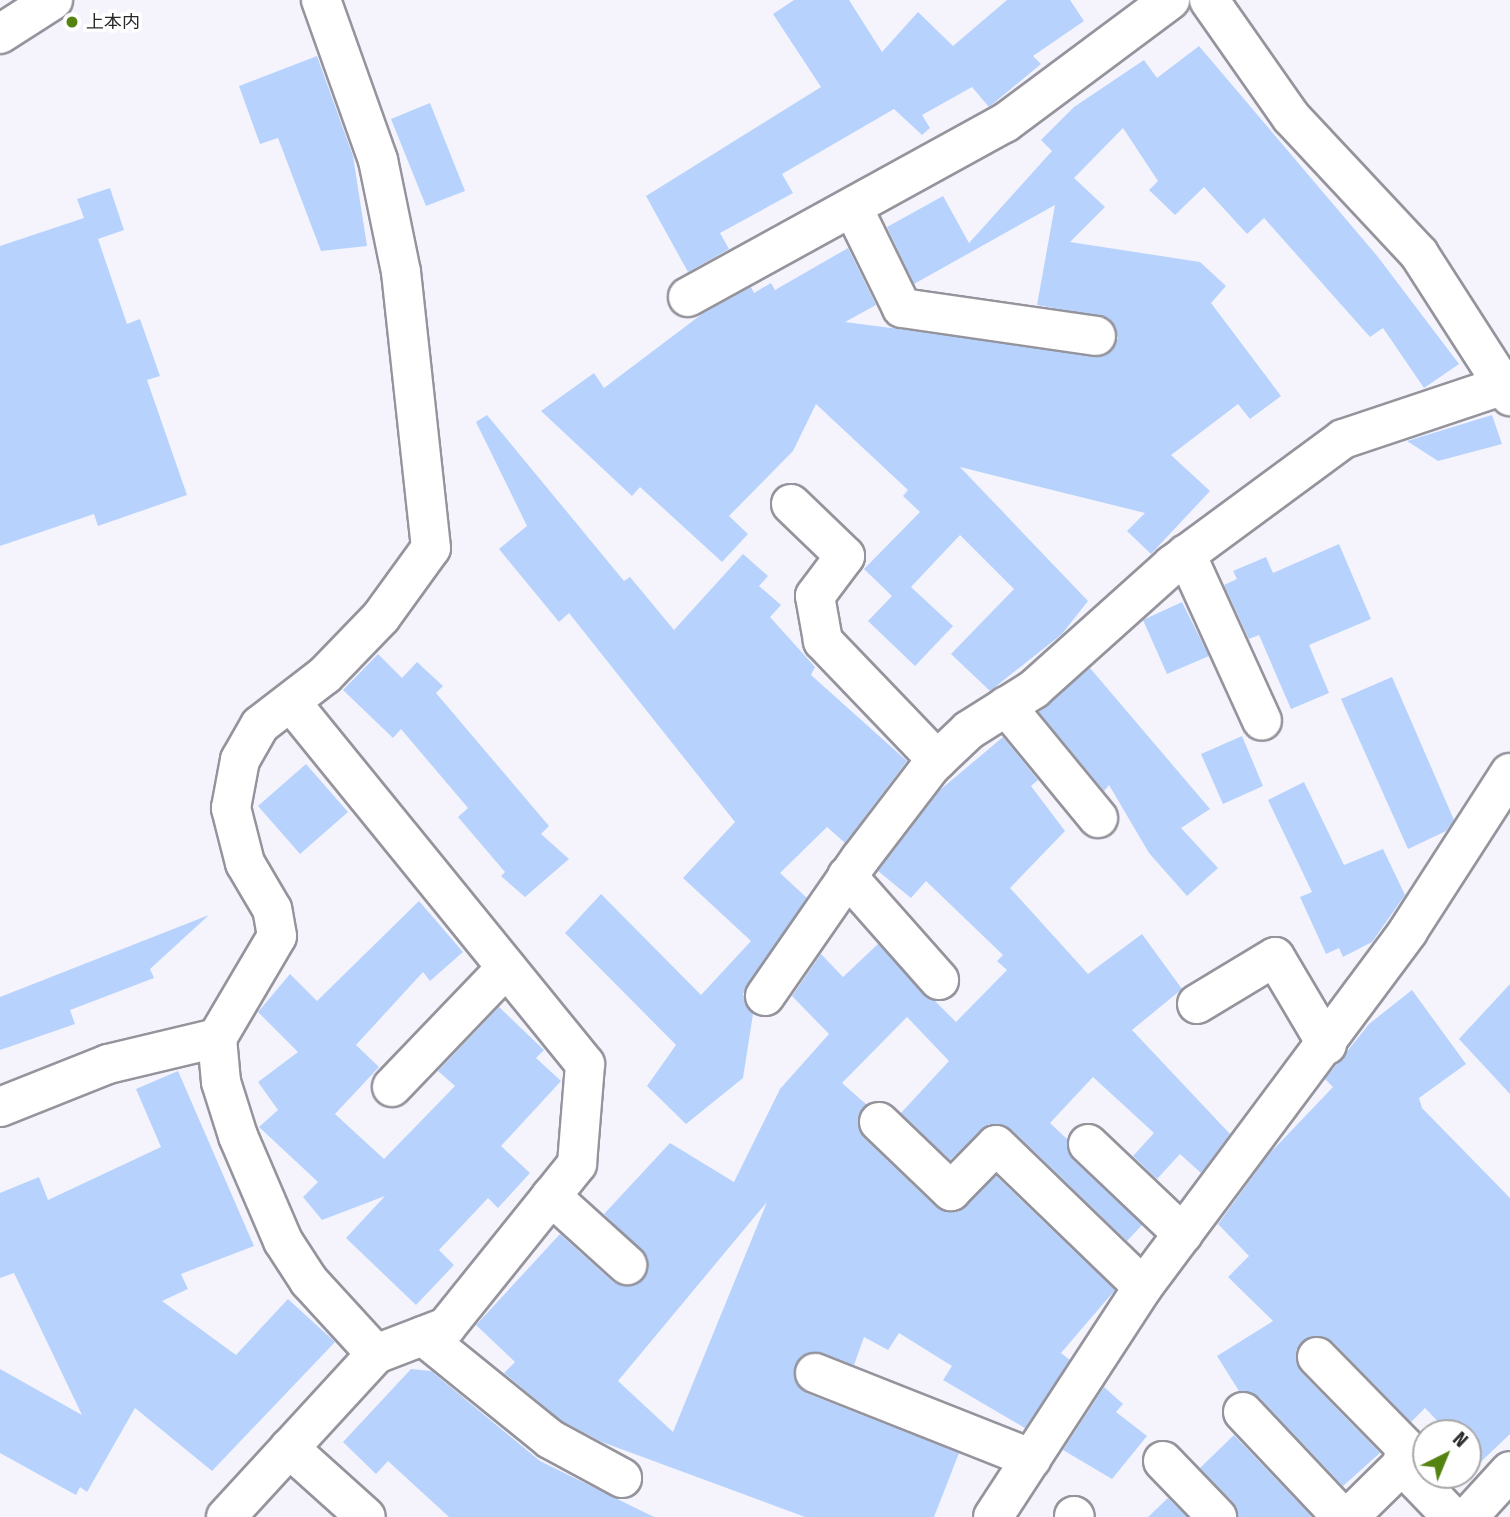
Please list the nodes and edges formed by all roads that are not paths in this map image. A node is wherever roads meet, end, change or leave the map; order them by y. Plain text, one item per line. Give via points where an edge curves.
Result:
1 (53, 0) edge
2 (321, 0) edge
3 (1170, 0) edge
4 (1209, 0) edge
5 (0, 33) edge
6 (853, 208) junction
7 (688, 297) dead end
8 (1096, 336) dead end
9 (1507, 391) edge
10 (792, 504) dead end
11 (1186, 554) junction
12 (292, 704) junction
13 (1006, 706) junction
14 (1262, 721) dead end
15 (937, 760) junction
16 (1510, 773) edge
17 (1098, 818) dead end
18 (847, 876) junction
19 (506, 968) junction
20 (939, 980) dead end
21 (765, 996) dead end
22 (1197, 1004) dead end
23 (216, 1038) junction
24 (1327, 1045) junction
25 (392, 1087) dead end
26 (0, 1107) edge
27 (878, 1122) dead end
28 (1088, 1144) dead end
29 (551, 1196) junction
30 (1183, 1234) junction
31 (627, 1265) dead end
32 (1143, 1287) junction
33 (424, 1336) junction
34 (376, 1354) junction
35 (1317, 1357) dead end
36 (815, 1373) dead end
37 (1242, 1412) dead end
38 (289, 1448) junction
39 (1032, 1459) junction
40 (1163, 1461) dead end
41 (1402, 1465) junction
42 (1510, 1471) edge
43 (622, 1478) dead end
44 (226, 1517) edge
45 (366, 1517) edge
46 (993, 1517) edge
47 (1217, 1517) edge
48 (1342, 1517) edge
49 (1349, 1517) edge
50 (1452, 1517) edge
51 (1468, 1517) edge

1 - 5 main road
2 - 12 main road via 378,160 401,272 431,548 381,617
3 - 6 main road via 1005,123
4 - 9 main road via 1291,117 1419,254
6 - 7 main road
6 - 8 main road via 902,308
9 - 11 main road via 1343,439
10 - 15 main road via 845,556 815,596 823,641
11 - 13 main road
11 - 14 main road
12 - 19 main road
12 - 23 main road via 260,725 232,785 245,863 272,909 277,936
13 - 15 main road
13 - 17 main road
15 - 18 main road
16 - 24 main road
18 - 20 main road
18 - 21 main road
19 - 25 main road
19 - 29 main road via 585,1064 577,1164
22 - 24 main road via 1275,957
23 - 26 main road via 108,1064
23 - 34 main road via 224,1093 283,1241 309,1281
24 - 30 main road
27 - 32 main road via 951,1191 996,1145
28 - 30 main road
29 - 31 main road
29 - 33 main road via 446,1327
30 - 32 main road
32 - 39 main road
33 - 34 main road
33 - 43 main road via 550,1439
34 - 38 main road
35 - 41 main road via 1405,1447
36 - 39 main road
37 - 48 main road
38 - 44 main road
38 - 45 main road
39 - 46 main road
40 - 47 main road
41 - 49 main road
41 - 50 main road
42 - 51 main road

